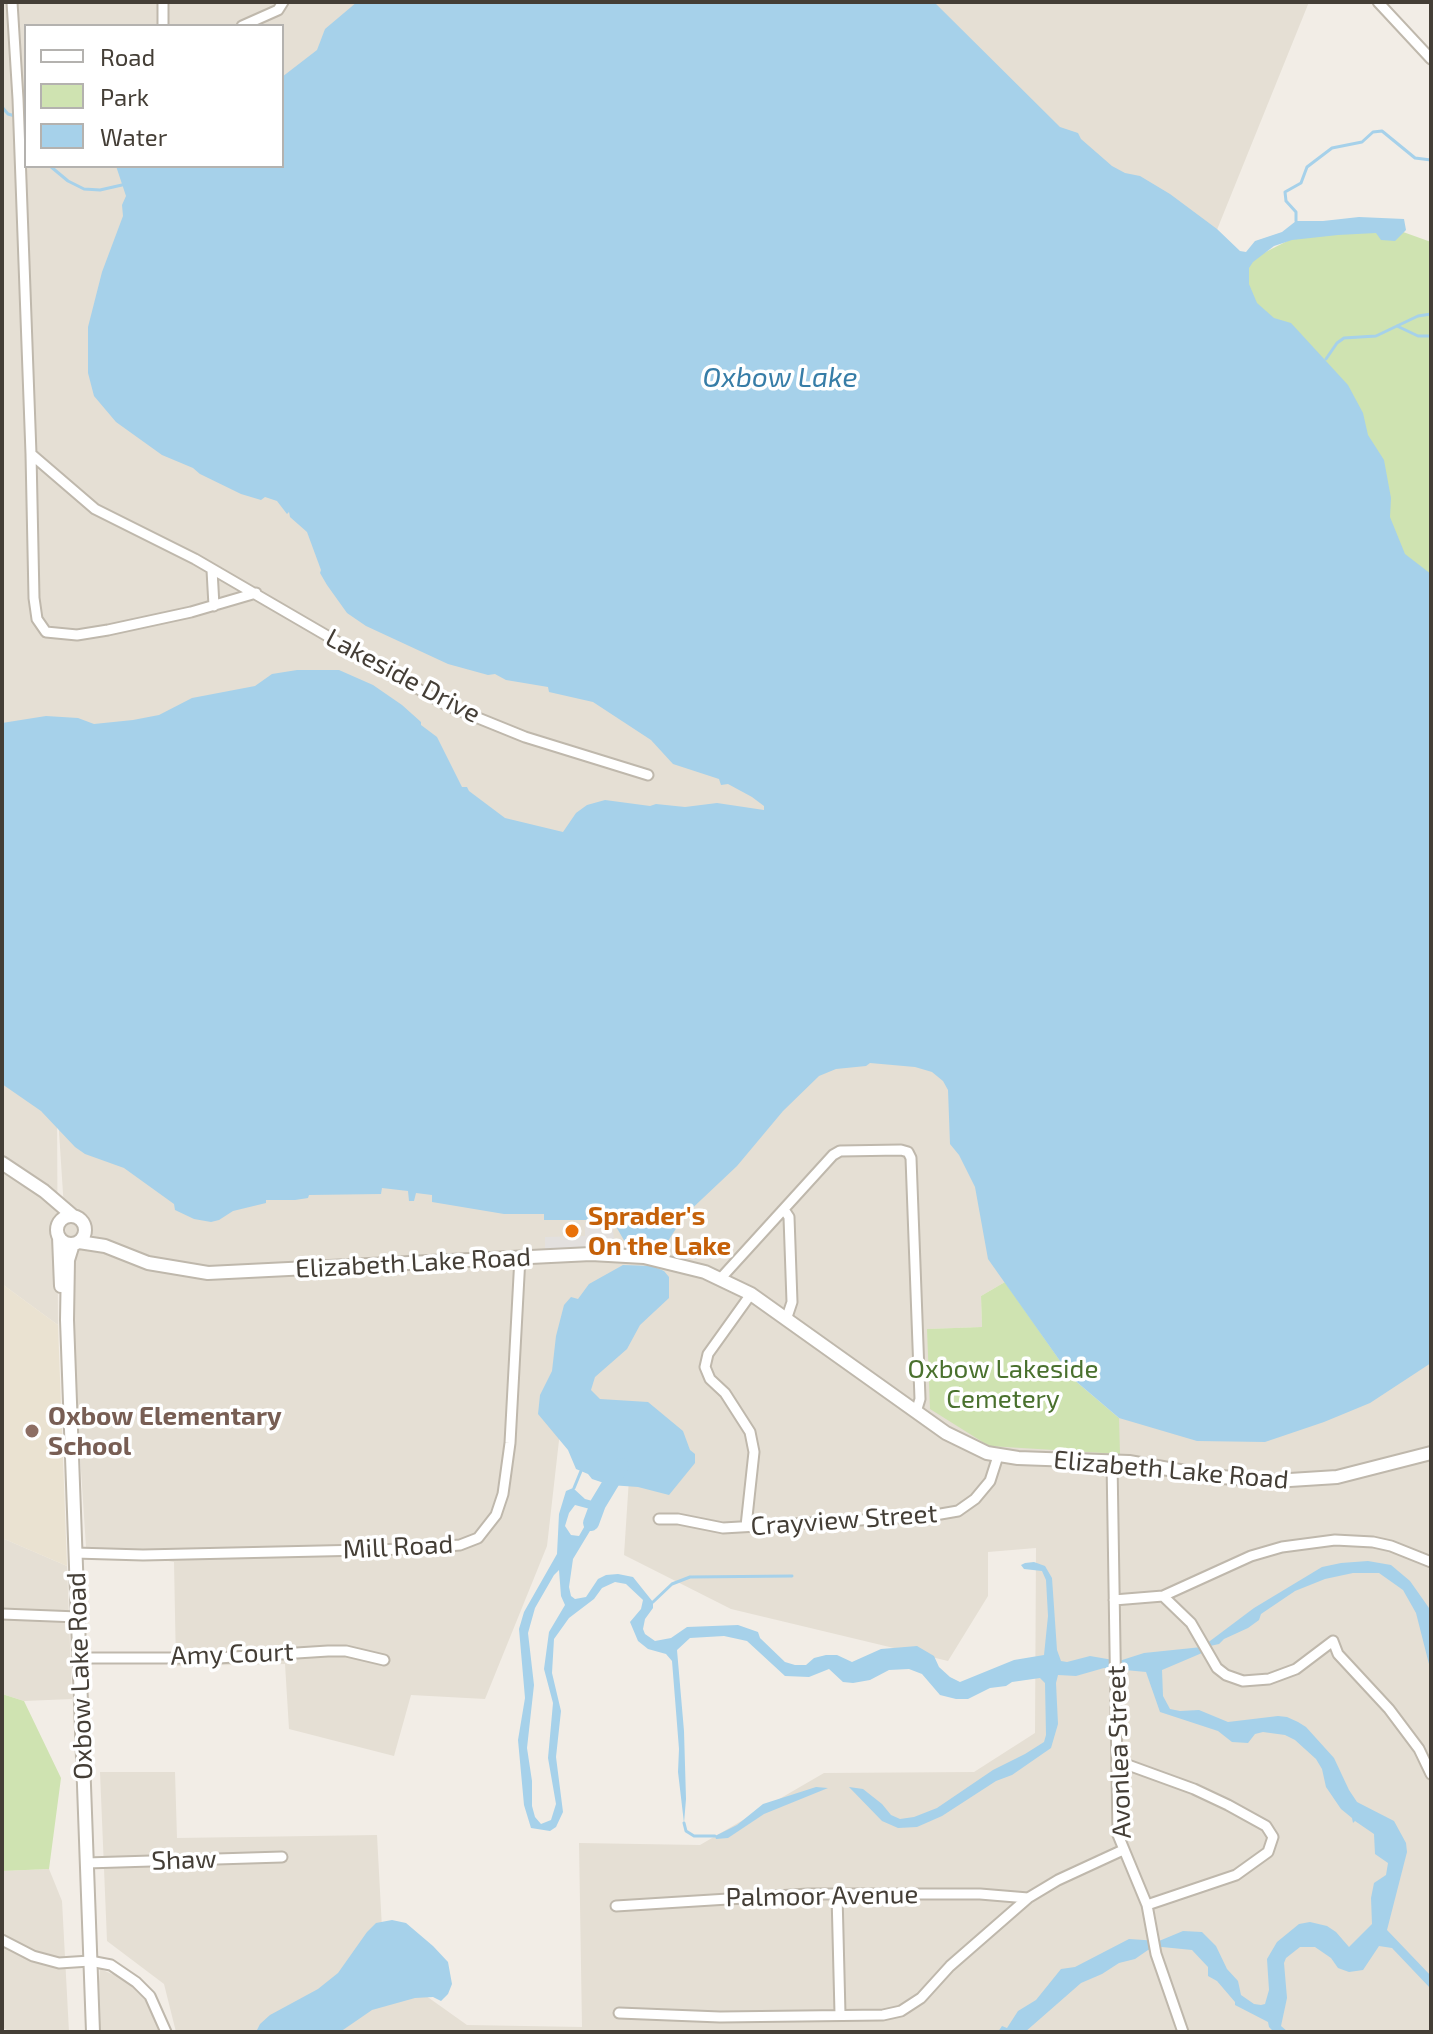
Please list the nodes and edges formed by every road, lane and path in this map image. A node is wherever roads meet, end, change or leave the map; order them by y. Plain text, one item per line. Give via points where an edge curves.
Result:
1 (12, 2) edge
2 (163, 2) edge
3 (283, 2) edge
4 (1378, 2) edge
5 (163, 24) edge
6 (246, 24) edge
7 (1431, 59) edge
8 (31, 454) junction
9 (212, 570) junction
10 (256, 593) junction
11 (214, 606) junction
12 (648, 775) dead end
13 (4, 1164) edge
14 (785, 1211) junction
15 (66, 1218) junction
16 (85, 1227) junction
17 (59, 1237) junction
18 (76, 1243) junction
19 (95, 1244) junction
20 (520, 1257) junction
21 (151, 1263) junction
22 (68, 1266) junction
23 (721, 1278) junction
24 (751, 1294) junction
25 (787, 1317) junction
26 (67, 1320) junction
27 (916, 1412) junction
28 (1431, 1453) edge
29 (998, 1456) junction
30 (1112, 1461) junction
31 (659, 1519) dead end
32 (746, 1526) junction
33 (75, 1553) junction
34 (1431, 1562) edge
35 (1163, 1596) junction
36 (1114, 1600) junction
37 (2, 1614) edge
38 (78, 1617) junction
39 (79, 1658) junction
40 (384, 1660) dead end
41 (1117, 1761) junction
42 (1431, 1774) edge
43 (1123, 1850) junction
44 (282, 1857) dead end
45 (86, 1863) junction
46 (837, 1894) junction
47 (1028, 1898) junction
48 (1147, 1905) junction
49 (616, 1906) dead end
50 (2, 1940) edge
51 (90, 1961) junction
52 (619, 2013) dead end
53 (840, 2014) junction
54 (93, 2032) edge
55 (166, 2032) edge
56 (1183, 2032) edge

1 - 8 street
2 - 5 street
3 - 6 street via 278,10
4 - 7 street
8 - 9 street, Lakeside Drive via 95,509
8 - 11 street via 34,598 37,619 46,632 77,635
9 - 10 street, Lakeside Drive
9 - 11 street
10 - 11 street
10 - 12 street, Lakeside Drive via 446,705 525,737
13 - 15 street via 44,1191
14 - 23 street
14 - 25 street via 792,1302
14 - 27 street via 837,1152 908,1152 920,1399
15 - 16 street via 81,1219
15 - 17 street via 57,1229
16 - 18 street
16 - 21 street, Elizabeth Lake Road
17 - 18 street
17 - 26 street, Oxbow Lake Road
18 - 19 street, Elizabeth Lake Road
18 - 22 street, Oxbow Lake Road
19 - 21 street, Elizabeth Lake Road
19 - 22 street via 80,1251
20 - 21 street, Elizabeth Lake Road via 216,1273
20 - 23 street, Elizabeth Lake Road via 635,1255
20 - 33 street, Mill Road via 503,1494 496,1515 478,1538 460,1545 409,1549
22 - 26 street, Oxbow Lake Road
23 - 24 street, Elizabeth Lake Road
24 - 25 street, Elizabeth Lake Road
24 - 32 street via 708,1354 705,1367 750,1432 754,1452
25 - 27 street, Elizabeth Lake Road
26 - 33 street, Oxbow Lake Road
27 - 29 street, Elizabeth Lake Road via 972,1447
28 - 30 street, Elizabeth Lake Road via 1346,1476 1297,1481 1223,1478
29 - 30 street, Elizabeth Lake Road
29 - 32 street, Crayview Street via 990,1481 958,1511
30 - 36 street, Avonlea Street
31 - 32 street, Crayview Street
33 - 38 street, Oxbow Lake Road
34 - 35 street via 1391,1546 1335,1540 1251,1556
35 - 36 street
35 - 42 street via 1191,1623 1217,1668 1243,1681 1296,1669 1333,1641 1338,1654 1412,1739
36 - 41 street, Avonlea Street
37 - 38 street
38 - 39 street, Oxbow Lake Road
39 - 40 street, Amy Court via 346,1651
39 - 45 street, Oxbow Lake Road
41 - 43 street, Avonlea Street
41 - 48 street via 1228,1805 1266,1826 1273,1837 1268,1852 1236,1875
43 - 47 street, Avonlea Street
43 - 48 street
44 - 45 street, Shaw
45 - 51 street, Oxbow Lake Road
46 - 47 street, Palmoor Avenue
46 - 49 street, Palmoor Avenue
46 - 53 street
47 - 53 street, Avonlea Street via 901,2011
48 - 56 street via 1156,1954
50 - 51 street via 59,1963
51 - 54 street, Oxbow Lake Road
51 - 55 street via 111,1965 136,1982 150,1996
52 - 53 street, Avonlea Street

